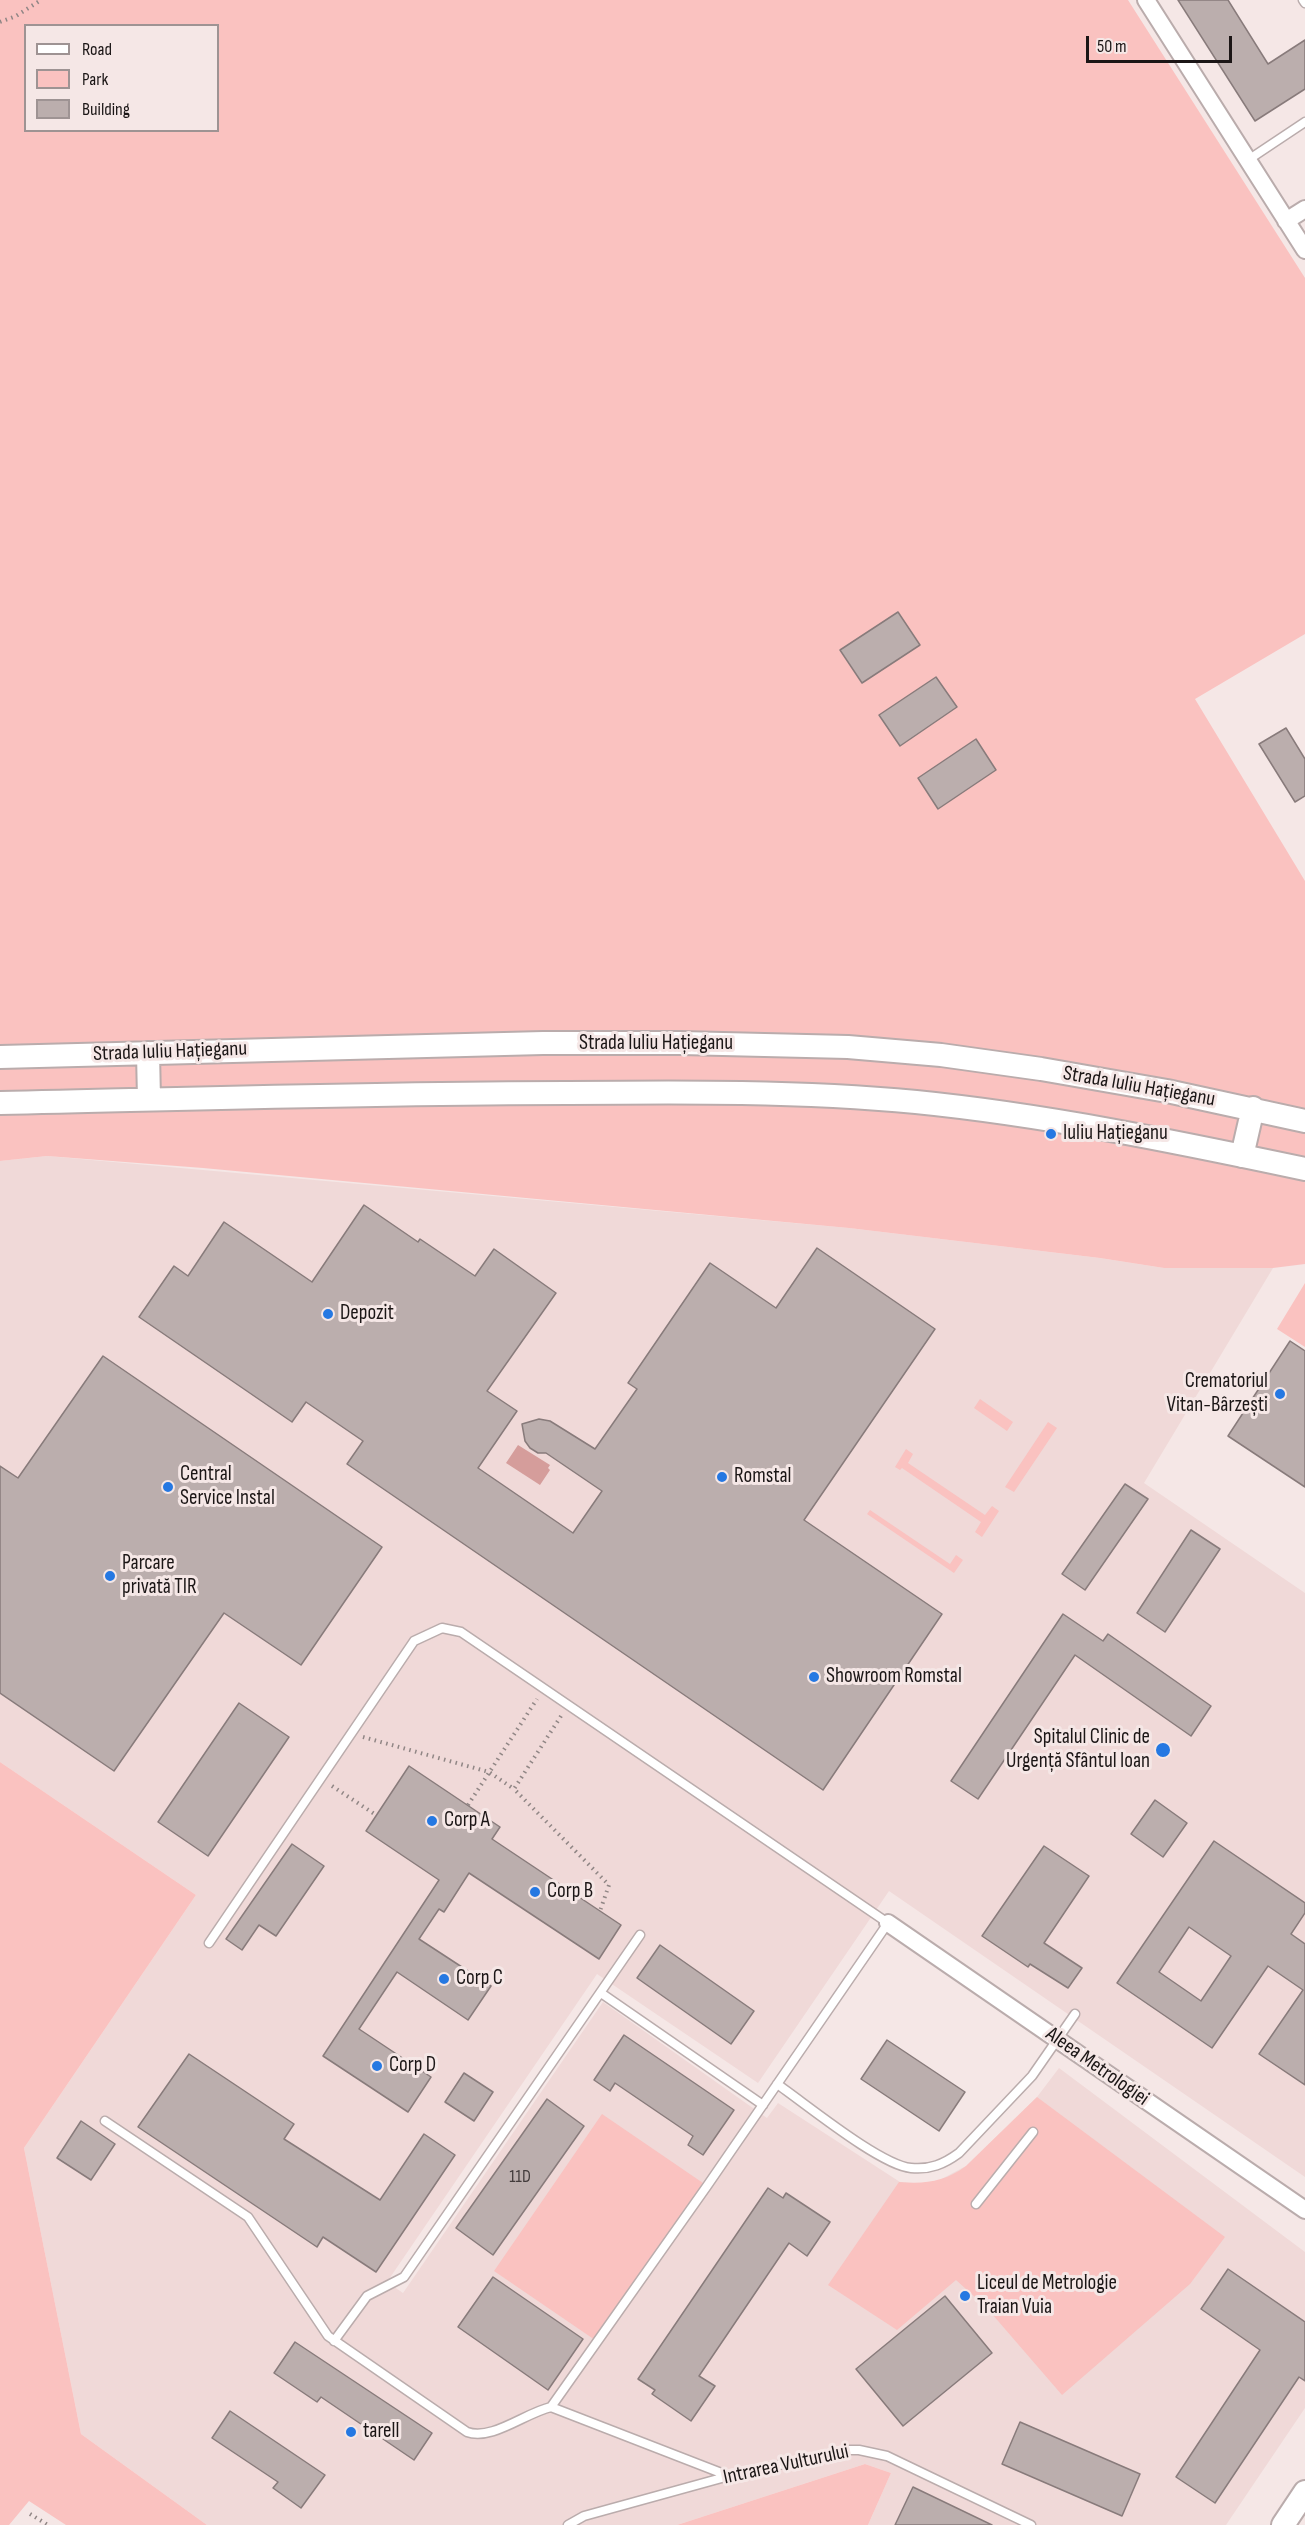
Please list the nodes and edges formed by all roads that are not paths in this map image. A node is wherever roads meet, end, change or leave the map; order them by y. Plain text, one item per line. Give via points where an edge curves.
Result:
1 (1146, 0) edge
2 (1305, 122) edge
3 (1248, 160) junction
4 (1305, 209) edge
5 (1286, 221) junction
6 (1305, 250) edge
7 (148, 1053) junction
8 (0, 1057) edge
9 (149, 1099) junction
10 (0, 1102) edge
11 (1252, 1108) junction
12 (1305, 1121) edge
13 (1242, 1156) junction
14 (1305, 1169) edge
15 (888, 1923) junction
16 (640, 1935) dead end
17 (208, 1943) dead end
18 (602, 1993) junction
19 (1075, 2013) dead end
20 (1057, 2039) junction
21 (777, 2084) junction
22 (763, 2104) junction
23 (105, 2121) dead end
24 (1032, 2132) dead end
25 (976, 2204) dead end
26 (1304, 2209) edge
27 (334, 2341) junction
28 (551, 2408) junction
29 (729, 2476) junction
30 (1305, 2492) edge
31 (568, 2525) edge
32 (1031, 2525) edge
33 (1283, 2525) edge

1 - 3 street
2 - 3 lane
3 - 5 street
4 - 5 street
5 - 6 street
7 - 8 main road, Strada Iuliu Hațieganu
7 - 9 main road
7 - 11 main road, Strada Iuliu Hațieganu via 543,1043 836,1047 997,1063
9 - 10 main road
9 - 13 main road via 582,1092 850,1098 1006,1113
11 - 12 main road, Strada Iuliu Hațieganu
11 - 13 main road
13 - 14 main road
15 - 17 lane via 460,1632 442,1628 414,1641
15 - 20 street, Aleea Metrologiei
15 - 21 lane
16 - 18 lane
18 - 22 lane
18 - 27 lane via 404,2277 367,2296
19 - 20 lane
20 - 21 lane via 1032,2076 959,2153 929,2168 910,2168 882,2158
20 - 26 street, Aleea Metrologiei
21 - 22 lane
22 - 28 lane
23 - 27 lane via 248,2217
24 - 25 lane
27 - 28 lane via 477,2436
28 - 29 lane
29 - 31 lane, Intrarea Vulturului via 584,2516
29 - 32 lane, Intrarea Vulturului via 847,2450 866,2451 887,2456
30 - 33 main road

